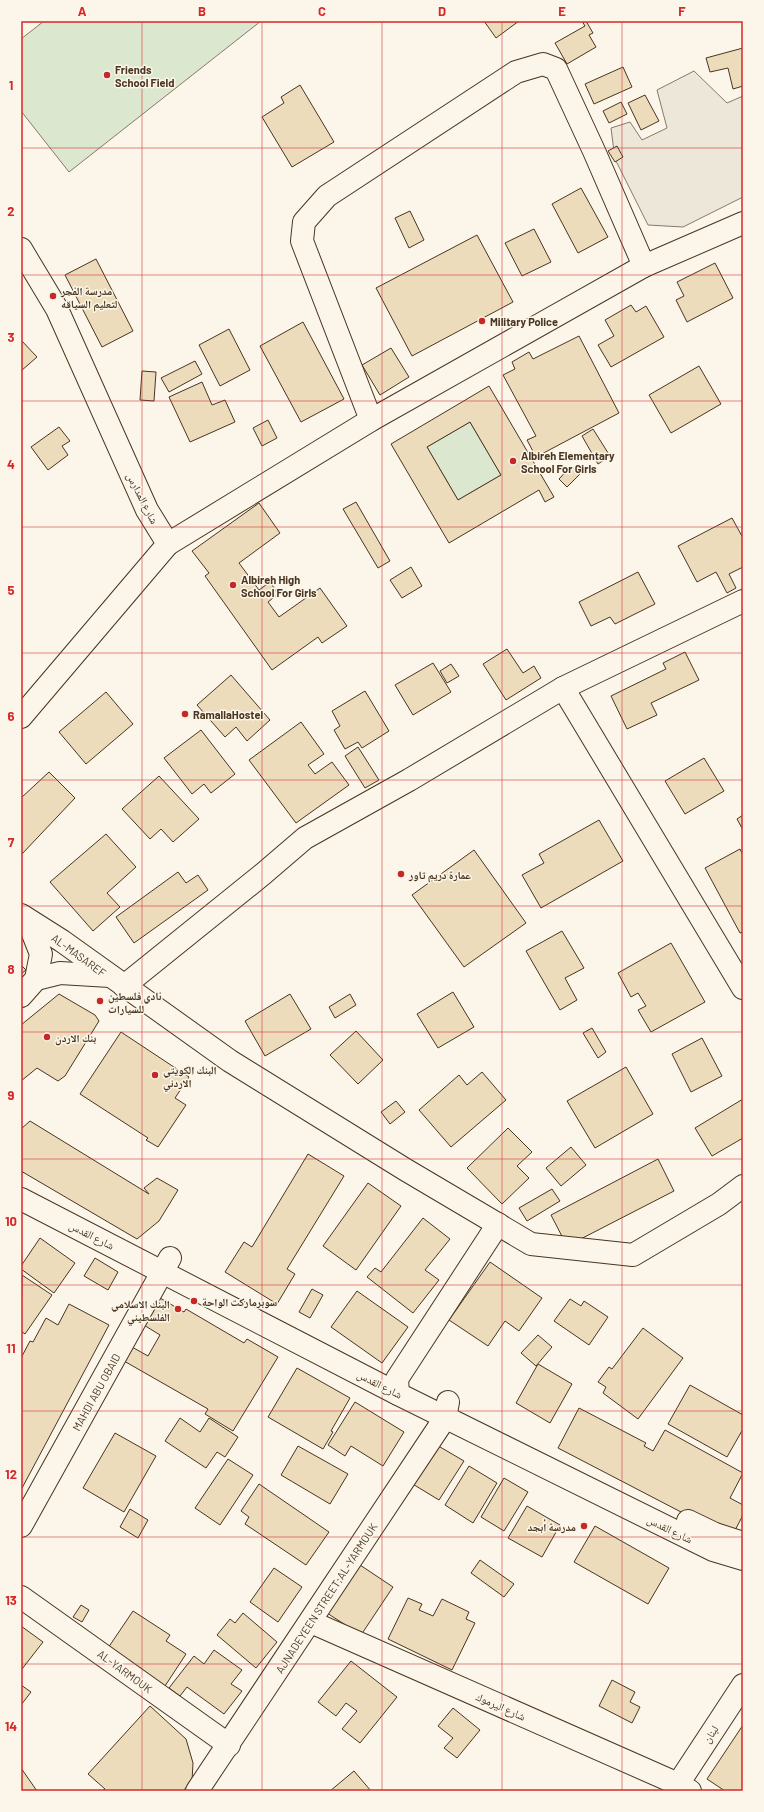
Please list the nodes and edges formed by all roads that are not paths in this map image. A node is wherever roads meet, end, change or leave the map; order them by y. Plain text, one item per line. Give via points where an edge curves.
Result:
1 (743, 223) edge
2 (21, 249) edge
3 (644, 266) junction
4 (371, 420) junction
5 (168, 544) junction
6 (743, 601) edge
7 (563, 688) junction
8 (21, 717) edge
9 (24, 918) edge
10 (36, 979) junction
11 (117, 981) junction
12 (743, 988) edge
13 (21, 996) edge
14 (21, 1183) edge
15 (743, 1186) edge
16 (21, 1199) edge
17 (498, 1224) junction
18 (167, 1265) junction
19 (398, 1386) junction
20 (446, 1410) junction
21 (21, 1526) edge
22 (743, 1543) edge
23 (743, 1560) edge
24 (21, 1597) edge
25 (311, 1622) junction
26 (743, 1685) edge
27 (229, 1745) junction
28 (684, 1787) edge
29 (197, 1791) edge

1 - 3 street
2 - 5 street, شارع المدارس via 57,309 146,510
3 - 4 street
3 - 4 street via 556,68 543,64 516,72 327,196 304,222 302,241
4 - 5 street
5 - 8 street
6 - 7 street
7 - 11 street via 409,780 305,838 263,874
7 - 12 street
9 - 10 street, AL-MASAREF via 40,954
9 - 11 street, AL-MASAREF via 62,941
10 - 11 street, AL-MASAREF via 60,973
10 - 13 street
11 - 17 street via 230,1061
14 - 18 street
15 - 17 street via 719,1204 633,1254 531,1244
16 - 18 street, شارع القدس
17 - 19 street
18 - 19 street
18 - 21 street, MAHDI ABU OBAID
19 - 20 street
20 - 22 street via 715,1534
20 - 23 street, شارع القدس via 713,1550
20 - 25 street, AJNADEYEEN STREET;AL-YARMOUK
24 - 27 street, AL-YARMOUK
25 - 27 street, AJNADEYEEN STREET;AL-YARMOUK
25 - 28 street, شارع اليرموك
26 - 28 street, لبنان
27 - 29 street, AJNADEYEEN STREET;AL-YARMOUK

